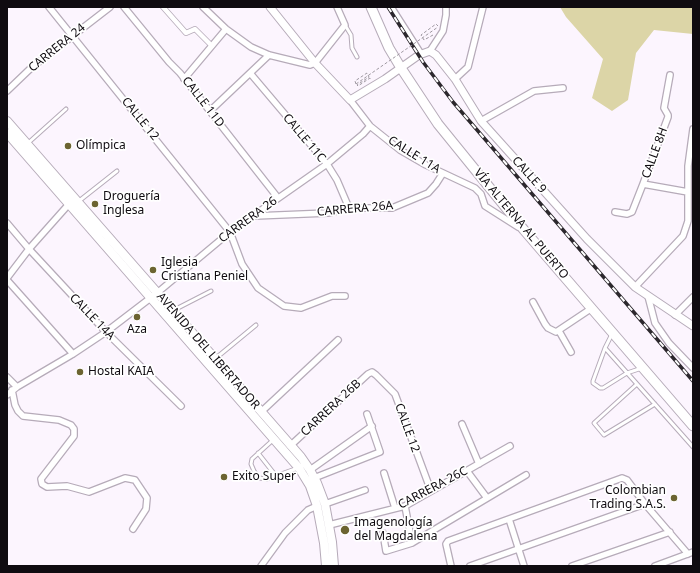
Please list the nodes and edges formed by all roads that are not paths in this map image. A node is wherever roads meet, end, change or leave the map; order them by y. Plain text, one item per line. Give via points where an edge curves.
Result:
1 (49, 7) edge
2 (110, 7) edge
3 (124, 7) edge
4 (163, 7) edge
5 (203, 7) edge
6 (270, 7) edge
7 (337, 7) edge
8 (371, 7) edge
9 (391, 7) edge
10 (446, 7) edge
11 (483, 7) edge
12 (345, 25) junction
13 (226, 29) junction
14 (72, 36) junction
15 (212, 46) junction
16 (430, 52) junction
17 (421, 54) junction
18 (269, 55) junction
19 (357, 57) dead end
20 (315, 63) junction
21 (400, 68) junction
22 (250, 73) junction
23 (670, 75) dead end
24 (184, 79) junction
25 (455, 79) junction
26 (563, 88) dead end
27 (7, 92) edge
28 (350, 100) junction
29 (66, 110) dead end
30 (210, 111) junction
31 (481, 120) junction
32 (7, 121) edge
33 (370, 126) junction
34 (693, 129) edge
35 (7, 133) edge
36 (27, 144) junction
37 (327, 164) junction
38 (117, 171) dead end
39 (443, 173) junction
40 (643, 184) junction
41 (688, 192) junction
42 (278, 198) junction
43 (78, 202) junction
44 (69, 204) junction
45 (349, 208) junction
46 (615, 212) dead end
47 (254, 216) junction
48 (7, 224) edge
49 (524, 230) junction
50 (230, 232) junction
51 (29, 249) junction
52 (7, 279) edge
53 (635, 286) junction
54 (211, 291) dead end
55 (154, 296) junction
56 (345, 296) dead end
57 (648, 296) junction
58 (693, 297) edge
59 (533, 302) dead end
60 (592, 308) junction
61 (173, 311) junction
62 (675, 315) junction
63 (256, 325) dead end
64 (693, 326) edge
65 (558, 331) junction
66 (106, 332) junction
67 (613, 332) junction
68 (338, 340) dead end
69 (605, 348) junction
70 (571, 352) dead end
71 (73, 354) junction
72 (215, 359) junction
73 (643, 367) junction
74 (693, 368) edge
75 (372, 372) joint
76 (627, 373) junction
77 (7, 377) edge
78 (637, 384) junction
79 (14, 388) junction
80 (7, 395) edge
81 (655, 404) junction
82 (181, 406) dead end
83 (261, 412) junction
84 (367, 414) dead end
85 (462, 424) dead end
86 (372, 426) junction
87 (693, 426) edge
88 (274, 439) junction
89 (290, 446) junction
90 (510, 446) dead end
91 (693, 447) edge
92 (258, 453) junction
93 (478, 464) junction
94 (299, 468) junction
95 (310, 470) junction
96 (467, 470) junction
97 (384, 473) dead end
98 (526, 475) dead end
99 (276, 476) junction
100 (314, 478) junction
101 (365, 490) dead end
102 (430, 491) junction
103 (487, 498) junction
104 (645, 504) junction
105 (321, 505) junction
106 (405, 506) junction
107 (395, 508) junction
108 (509, 519) junction
109 (329, 525) junction
110 (134, 530) dead end
111 (670, 532) junction
112 (383, 533) dead end
113 (412, 543) junction
114 (518, 548) junction
115 (691, 553) edge
116 (670, 561) junction
117 (261, 566) edge
118 (326, 566) edge
119 (334, 566) edge
120 (451, 566) edge
121 (470, 566) edge
122 (524, 566) edge
123 (572, 566) edge
124 (655, 566) edge
125 (675, 566) edge

1 - 14 street, CALLE 12
2 - 14 street, CARRERA 24
3 - 24 street, CALLE 11D
4 - 15 street via 186,33 195,29
5 - 13 street
6 - 20 street, CALLE 11A
7 - 12 street
8 - 21 main road, VÍA ALTERNA AL PUERTO
9 - 17 street
10 - 16 street via 443,31
11 - 25 street via 468,67
12 - 19 lane via 351,35 352,48
12 - 20 street
13 - 15 street
13 - 18 street via 251,47
14 - 27 street, CARRERA 24 via 31,68
14 - 50 street, CALLE 12
15 - 24 street
16 - 17 street
16 - 25 street, CALLE 9 via 436,55
17 - 21 street
18 - 20 street via 310,65
18 - 22 street
20 - 28 street, CALLE 11A
21 - 28 street
21 - 49 main road, VÍA ALTERNA AL PUERTO via 438,124
22 - 30 street
22 - 37 street, CALLE 11C
23 - 40 street, CALLE 8H via 664,108 668,117
24 - 30 street, CALLE 11D
25 - 31 street, CALLE 9
26 - 31 street via 534,91
28 - 33 street, CALLE 11A
29 - 36 lane
30 - 42 street, CALLE 11D
31 - 53 street, CALLE 9 via 587,239
32 - 36 main road, AVENIDA DEL LIBERTADOR
33 - 37 street, CARRERA 26
33 - 39 street, CALLE 11A via 400,150
34 - 41 street via 688,166
35 - 44 main road, AVENIDA DEL LIBERTADOR
36 - 43 main road, AVENIDA DEL LIBERTADOR
37 - 42 street, CARRERA 26
37 - 45 street, CALLE 11C
38 - 43 lane
39 - 45 street, CARRERA 26A via 428,193 392,208
39 - 49 street, CALLE 11A via 475,188 487,208
40 - 41 street
40 - 46 street, CALLE 8H via 632,212
41 - 53 street via 688,221 683,236
42 - 47 street, CARRERA 26
43 - 55 main road, AVENIDA DEL LIBERTADOR
44 - 51 street
44 - 55 main road, AVENIDA DEL LIBERTADOR
45 - 47 street, CARRERA 26A via 328,213
47 - 50 street, CARRERA 26
48 - 51 street, CALLE 14A
49 - 60 main road, VÍA ALTERNA AL PUERTO
50 - 55 street, CARRERA 26
50 - 56 street, CALLE 12 via 242,264 258,288 284,306 302,308 332,296
51 - 52 street
51 - 66 street, CALLE 14A
52 - 71 street
53 - 57 street, CALLE 9
54 - 61 lane
55 - 61 main road, AVENIDA DEL LIBERTADOR
55 - 66 street, CARRERA 26
55 - 88 main road, AVENIDA DEL LIBERTADOR
57 - 62 street, CALLE 9
57 - 74 street via 655,323 669,343
58 - 62 street
59 - 65 street via 545,324 553,331
60 - 65 street
60 - 67 main road, VÍA ALTERNA AL PUERTO
61 - 72 main road, AVENIDA DEL LIBERTADOR
62 - 64 street, CALLE 9
63 - 72 lane
65 - 70 street
66 - 71 street, CARRERA 26
66 - 82 street, CALLE 14A
67 - 69 lane
67 - 73 main road, VÍA ALTERNA AL PUERTO
68 - 83 street
69 - 76 lane
69 - 76 lane via 593,383 603,388
71 - 79 street, CARRERA 26
72 - 83 main road, AVENIDA DEL LIBERTADOR
73 - 76 lane
73 - 87 main road, VÍA ALTERNA AL PUERTO
75 - 89 street, CARRERA 26B
75 - 102 street, CALLE 12 via 395,394
76 - 78 lane
77 - 79 street
78 - 81 lane
78 - 81 lane via 594,423 604,435
79 - 80 street, CARRERA 26
79 - 110 street via 18,411 23,416 59,420 74,429 74,436 41,479 42,484 47,487 67,486 89,492 125,478 135,480 147,498 146,509
81 - 91 lane
83 - 89 main road, AVENIDA DEL LIBERTADOR
84 - 86 street
85 - 93 street
86 - 95 street
86 - 100 street via 380,452
88 - 92 lane
88 - 94 main road, AVENIDA DEL LIBERTADOR
89 - 95 main road, AVENIDA DEL LIBERTADOR
90 - 93 street, CARRERA 26C
92 - 99 lane
92 - 99 lane via 251,464 259,478
93 - 96 street, CARRERA 26C
94 - 99 lane
94 - 105 main road, AVENIDA DEL LIBERTADOR
95 - 100 main road, AVENIDA DEL LIBERTADOR
96 - 102 street, CARRERA 26C
96 - 103 street
97 - 107 street
98 - 103 street
100 - 105 main road, AVENIDA DEL LIBERTADOR
101 - 105 street
102 - 106 street, CARRERA 26C
103 - 113 street
104 - 108 street via 627,480 622,478
104 - 111 street
104 - 114 street
105 - 109 main road, AVENIDA DEL LIBERTADOR
105 - 117 street via 308,510 285,533
105 - 118 main road, AVENIDA DEL LIBERTADOR
106 - 107 street, CARRERA 26C
106 - 113 street
107 - 109 street, CARRERA 26C
108 - 114 street
108 - 120 street via 446,542
109 - 119 main road, AVENIDA DEL LIBERTADOR
111 - 115 street
111 - 123 street
112 - 113 street via 386,551
114 - 121 street
114 - 122 street
115 - 116 street
116 - 124 street
116 - 125 street

